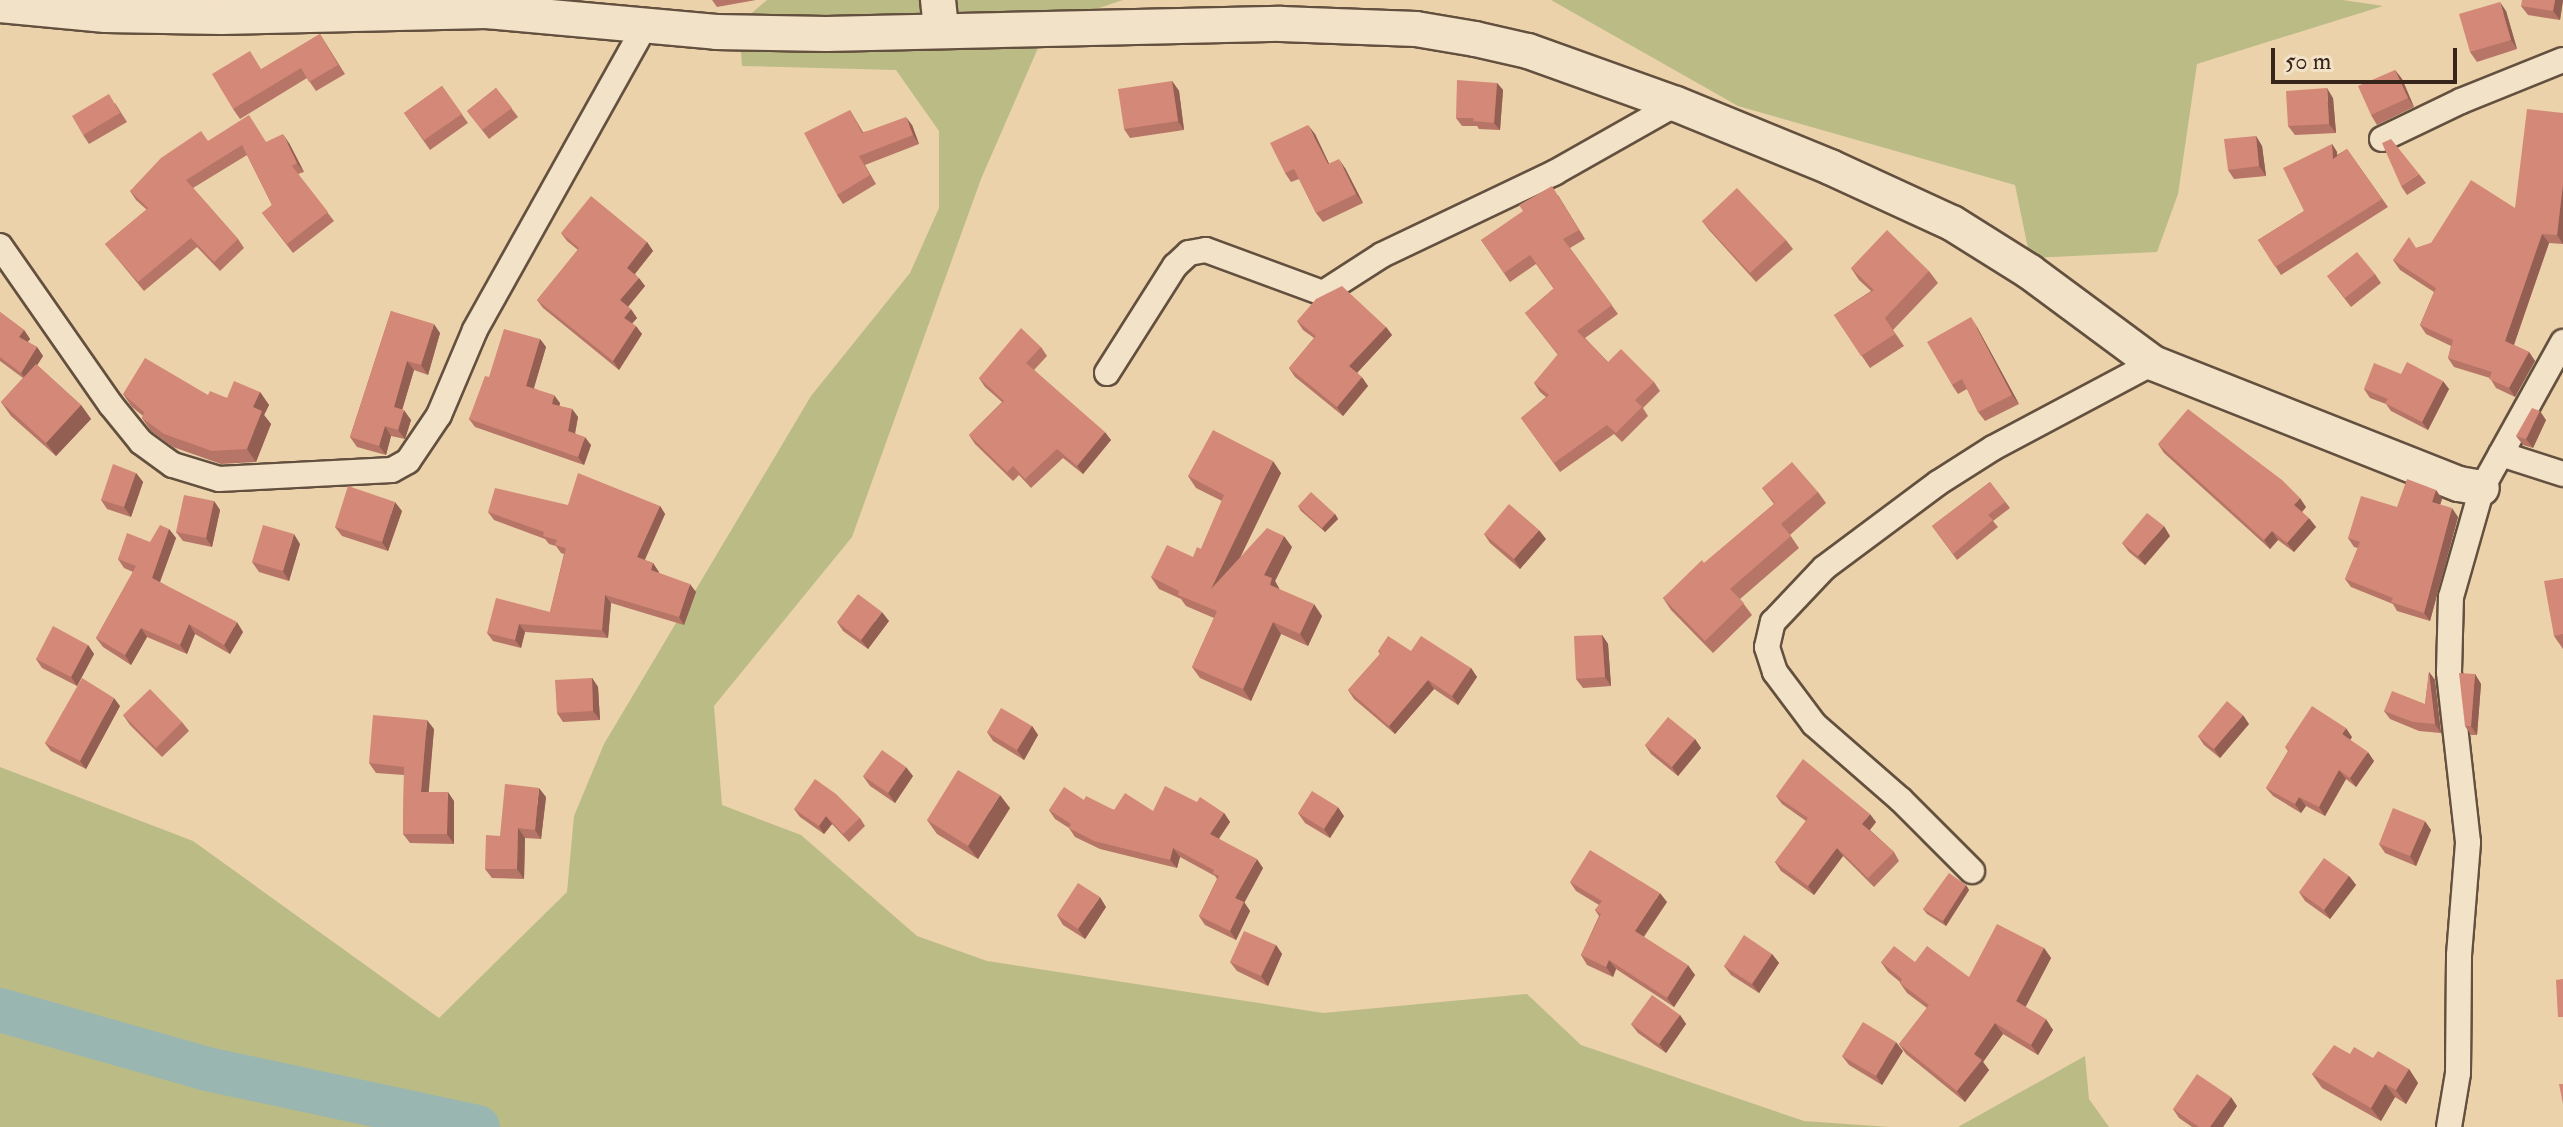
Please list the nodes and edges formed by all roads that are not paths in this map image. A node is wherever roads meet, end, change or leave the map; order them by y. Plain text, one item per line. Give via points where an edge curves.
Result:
1 (0, 5) edge
2 (940, 15) edge
3 (645, 26) junction
4 (2563, 60) edge
5 (1676, 104) junction
6 (2382, 139) edge
7 (0, 246) edge
8 (2563, 342) edge
9 (2153, 363) junction
10 (1107, 373) dead end
11 (2501, 454) junction
12 (2563, 474) edge
13 (2482, 488) junction
14 (1972, 871) dead end
15 (2449, 1127) edge

1 - 3 street via 106,15 221,17 486,11
2 - 3 street via 826,34
2 - 5 street via 1416,29 1528,51
3 - 7 street via 475,330 439,415 408,461 392,470 219,479 173,465 141,442 111,405
4 - 6 street
5 - 9 street via 1952,223 2030,272
5 - 10 street via 1554,173 1382,255 1323,293 1206,250 1189,253 1175,266
8 - 11 street
9 - 13 street via 2459,484
9 - 14 street via 1938,483 1824,568 1773,622 1767,647 1775,672 1814,724
11 - 12 street
11 - 13 street
13 - 15 street via 2451,597 2449,672 2468,842 2459,955 2458,1073

